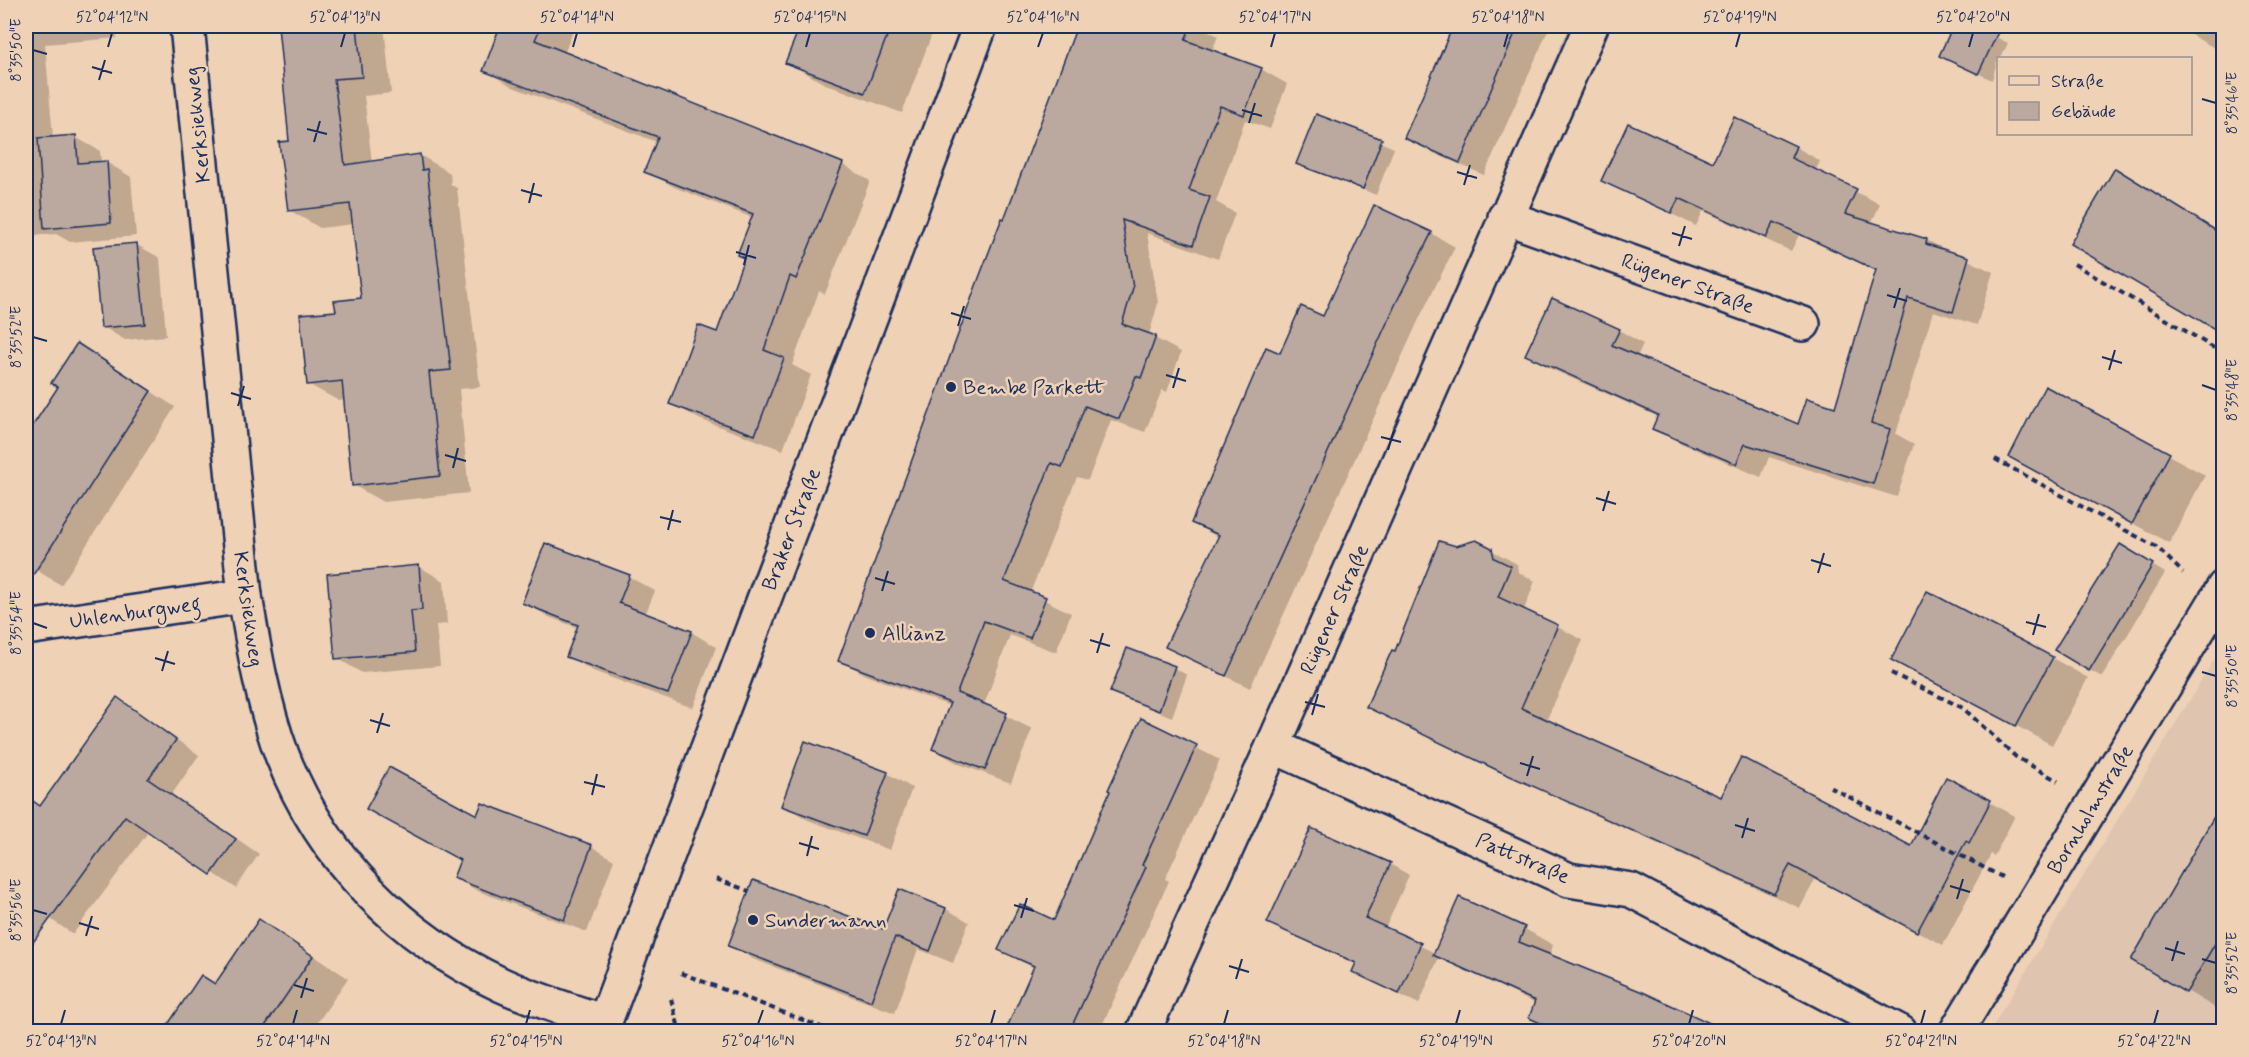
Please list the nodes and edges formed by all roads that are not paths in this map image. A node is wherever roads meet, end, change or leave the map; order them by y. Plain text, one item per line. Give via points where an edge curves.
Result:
1 (187, 26) edge
2 (980, 26) edge
3 (1591, 26) edge
4 (1505, 217) junction
5 (1803, 324) dead end
6 (2222, 590) edge
7 (245, 596) junction
8 (26, 628) edge
9 (1274, 746) junction
10 (603, 1027) edge
11 (1143, 1032) edge
12 (1900, 1032) edge
13 (1956, 1032) edge

1 - 7 street, Kerksiekweg
2 - 10 street, Braker Straße
3 - 4 street, Rügener Straße
4 - 5 street, Rügener Straße
4 - 9 street, Rügener Straße
6 - 13 street, Bornholmstraße
7 - 8 street, Uhlenburgweg
7 - 10 street, Kerksiekweg via 260,681 283,756 325,840 373,897 422,937 503,986
9 - 11 street, Rügener Straße
9 - 12 street, Pattstraße via 1569,880 1631,890

